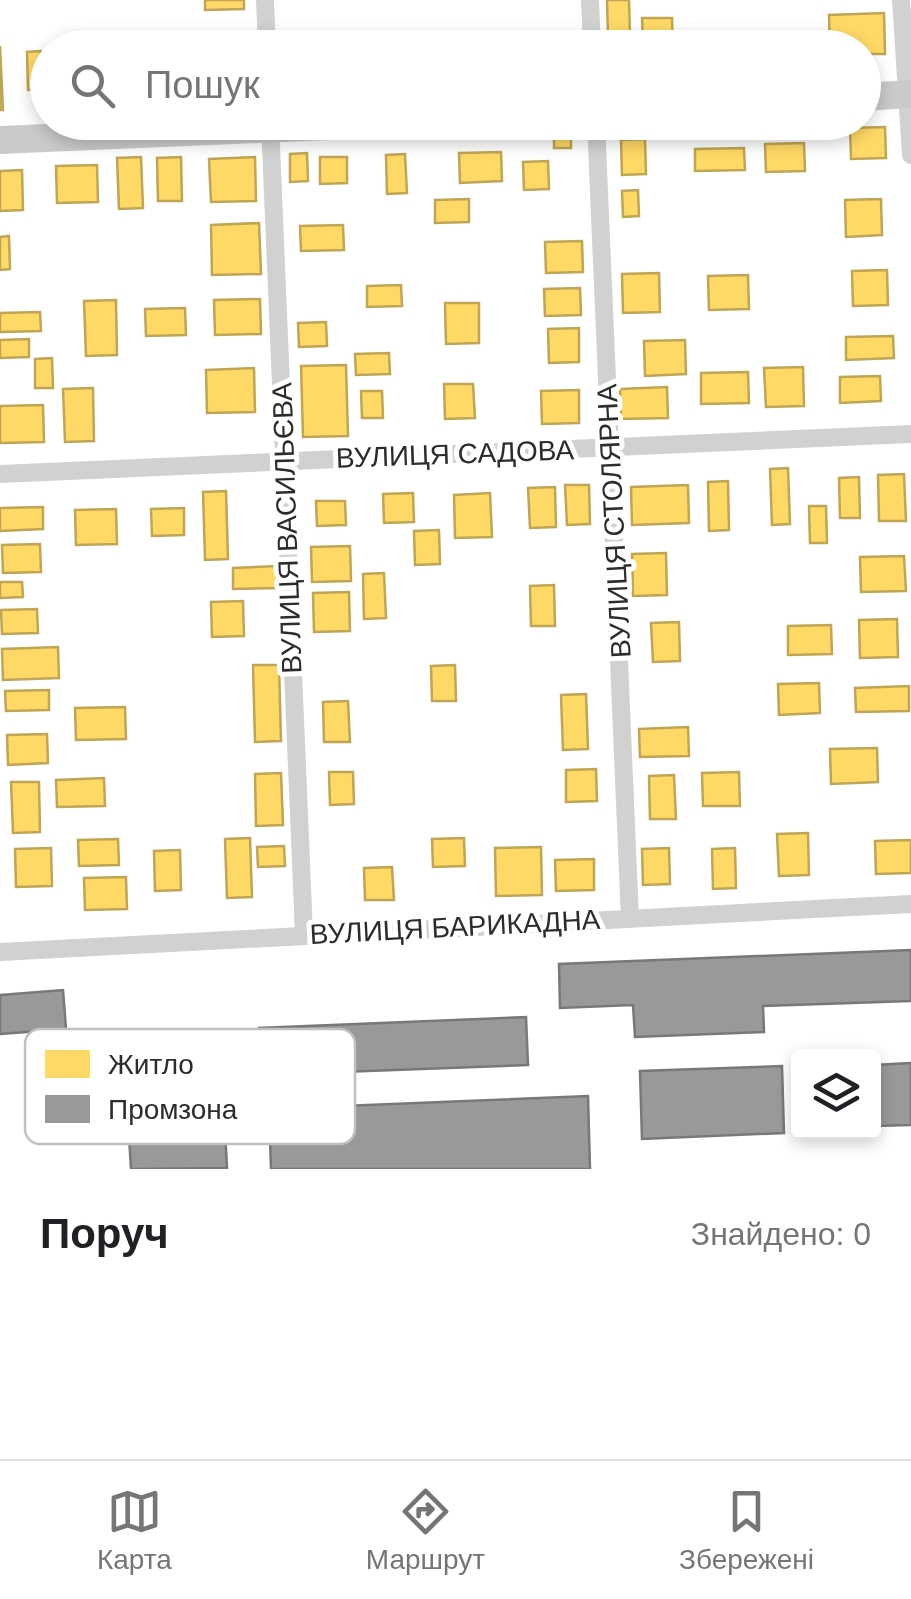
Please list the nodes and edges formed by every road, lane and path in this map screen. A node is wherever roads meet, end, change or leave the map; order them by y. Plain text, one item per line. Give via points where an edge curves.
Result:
1 (265, 0) edge
2 (590, 0) edge
3 (902, 0) edge
4 (266, 30) edge
5 (591, 30) edge
6 (909, 94) edge
7 (881, 96) edge
8 (30, 138) edge
9 (0, 140) edge
10 (271, 140) edge
11 (597, 140) edge
12 (911, 154) edge
13 (911, 434) edge
14 (610, 447) junction
15 (284, 461) junction
16 (0, 474) edge
17 (911, 904) edge
18 (630, 919) junction
19 (304, 934) junction
20 (0, 952) edge

1 - 4 street
2 - 5 street
3 - 6 street
6 - 7 street
6 - 12 street
8 - 9 street
10 - 15 street, ВУЛИЦЯ ВАСИЛЬЄВА
11 - 14 street, ВУЛИЦЯ СТОЛЯРНА
13 - 14 street, ВУЛИЦЯ САДОВА
14 - 15 street, ВУЛИЦЯ САДОВА
14 - 18 street, ВУЛИЦЯ СТОЛЯРНА
15 - 16 street, ВУЛИЦЯ САДОВА
15 - 19 street, ВУЛИЦЯ ВАСИЛЬЄВА
17 - 18 street, ВУЛИЦЯ БАРИКАДНА
18 - 19 street, ВУЛИЦЯ БАРИКАДНА
19 - 20 street, ВУЛИЦЯ БАРИКАДНА

